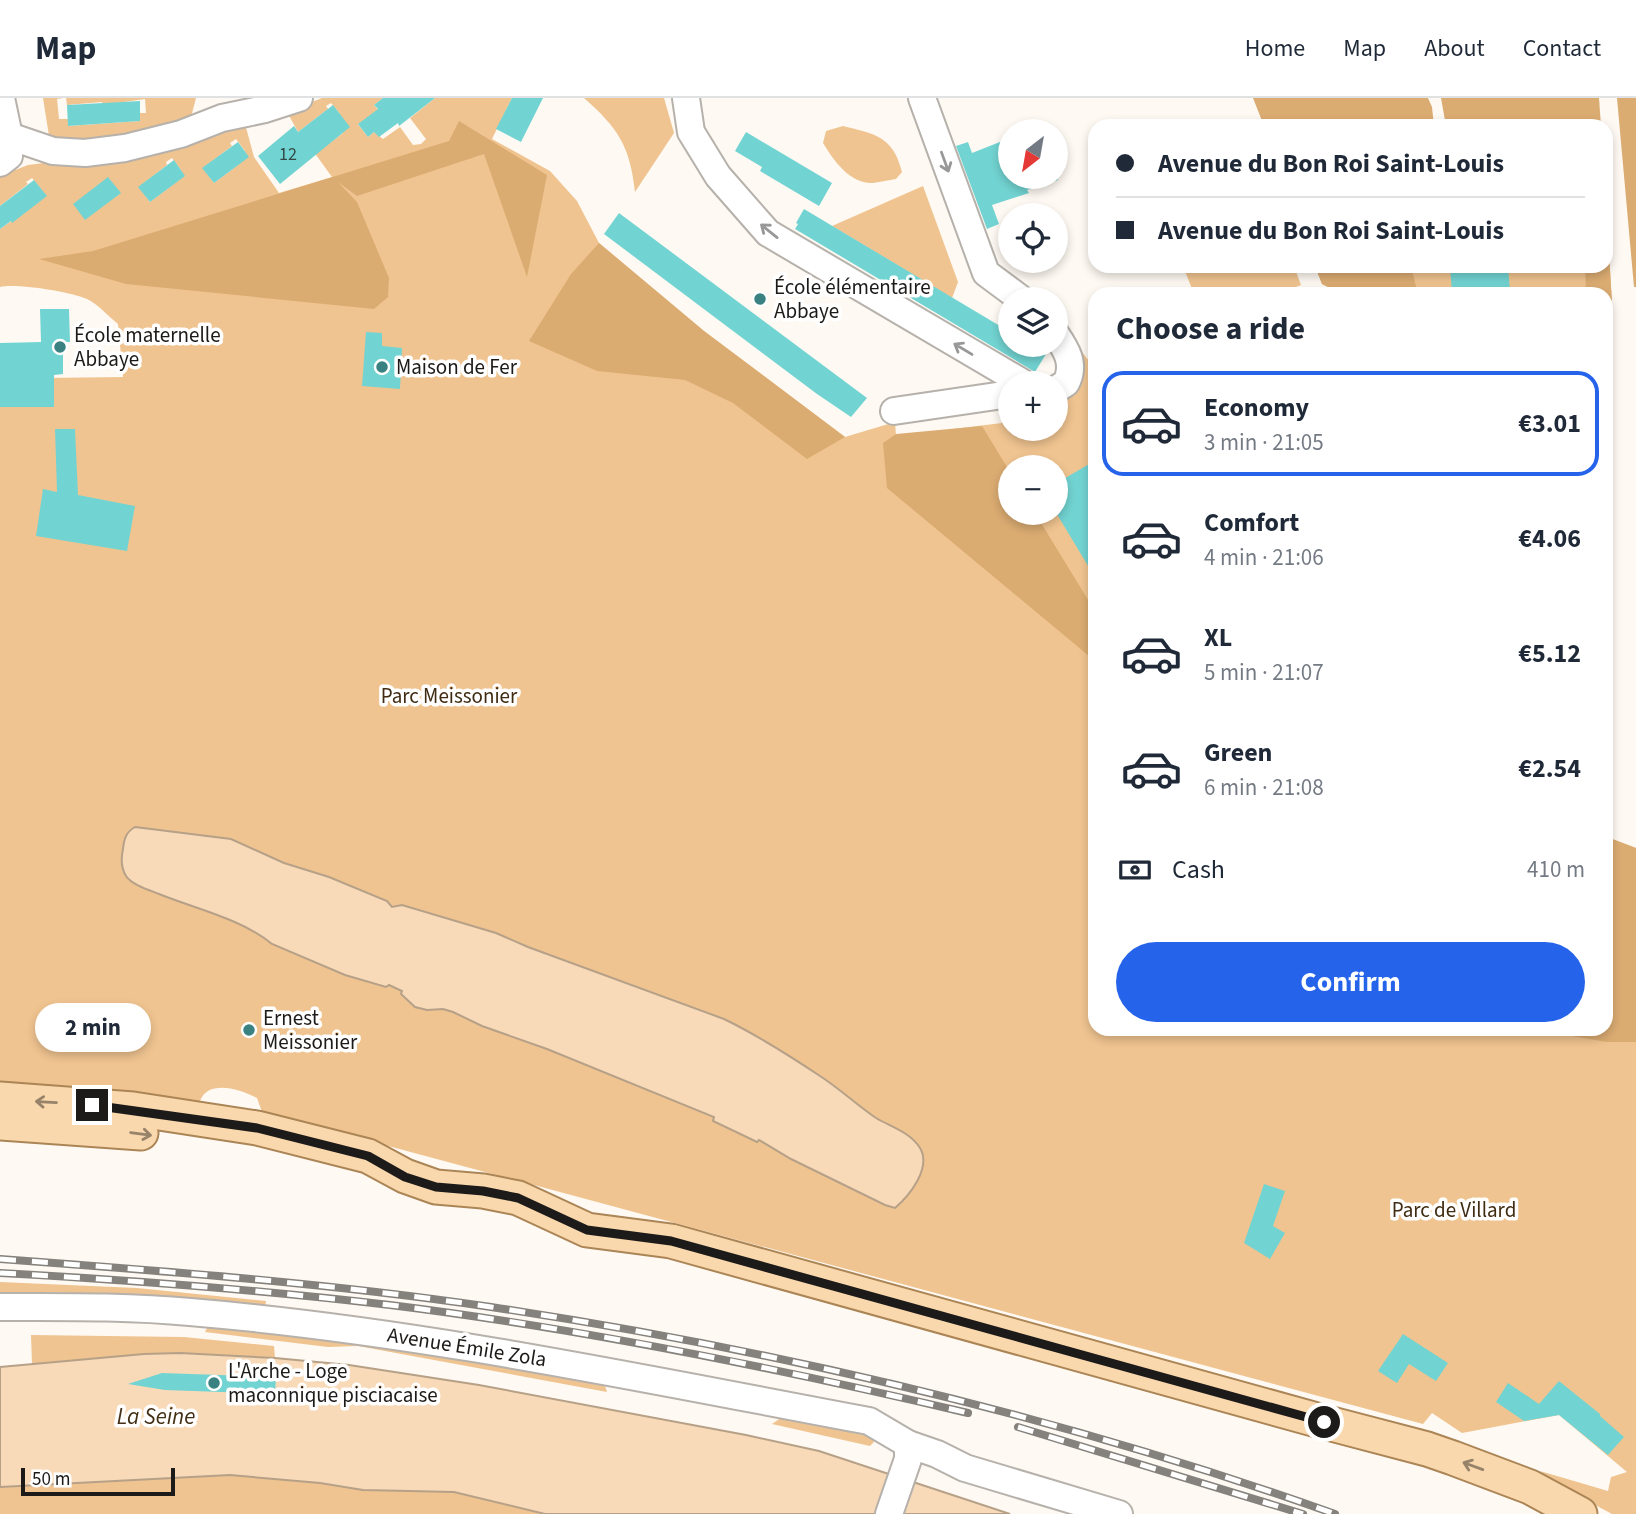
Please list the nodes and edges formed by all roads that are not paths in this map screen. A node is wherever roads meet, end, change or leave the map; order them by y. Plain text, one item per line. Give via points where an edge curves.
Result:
1 (1, 98) edge
2 (299, 98) edge
3 (686, 98) edge
4 (922, 98) edge
5 (218, 108) edge
6 (9, 136) junction
7 (0, 163) edge
8 (1005, 287) edge
9 (1068, 351) edge
10 (1003, 371) edge
11 (1068, 376) edge
12 (998, 396) edge
13 (894, 411) dead end
14 (0, 1099) edge
15 (0, 1123) edge
16 (0, 1307) edge
17 (908, 1452) junction
18 (889, 1514) edge
19 (1119, 1514) edge
20 (1543, 1514) edge
21 (1580, 1514) edge

1 - 6 street
2 - 5 street via 265,109
10 -> 3 street via 768,233 718,176 691,132
4 -> 8 street via 986,273
5 - 6 street via 181,134 125,148 53,151
6 - 7 street via 9,156
9 - 11 street
12 - 13 street
21 -> 14 main road via 1530,1487 1427,1449 671,1241 587,1230 518,1198 427,1185 350,1151 211,1120
15 -> 20 main road via 129,1132 263,1152 342,1171 437,1207 474,1208 521,1218 583,1248 704,1264 1090,1370 1320,1439
16 - 17 street, Avenue Émile Zola via 188,1312 474,1347 869,1421
17 - 18 street
17 - 19 street, Avenue Émile Zola via 937,1454 965,1468

